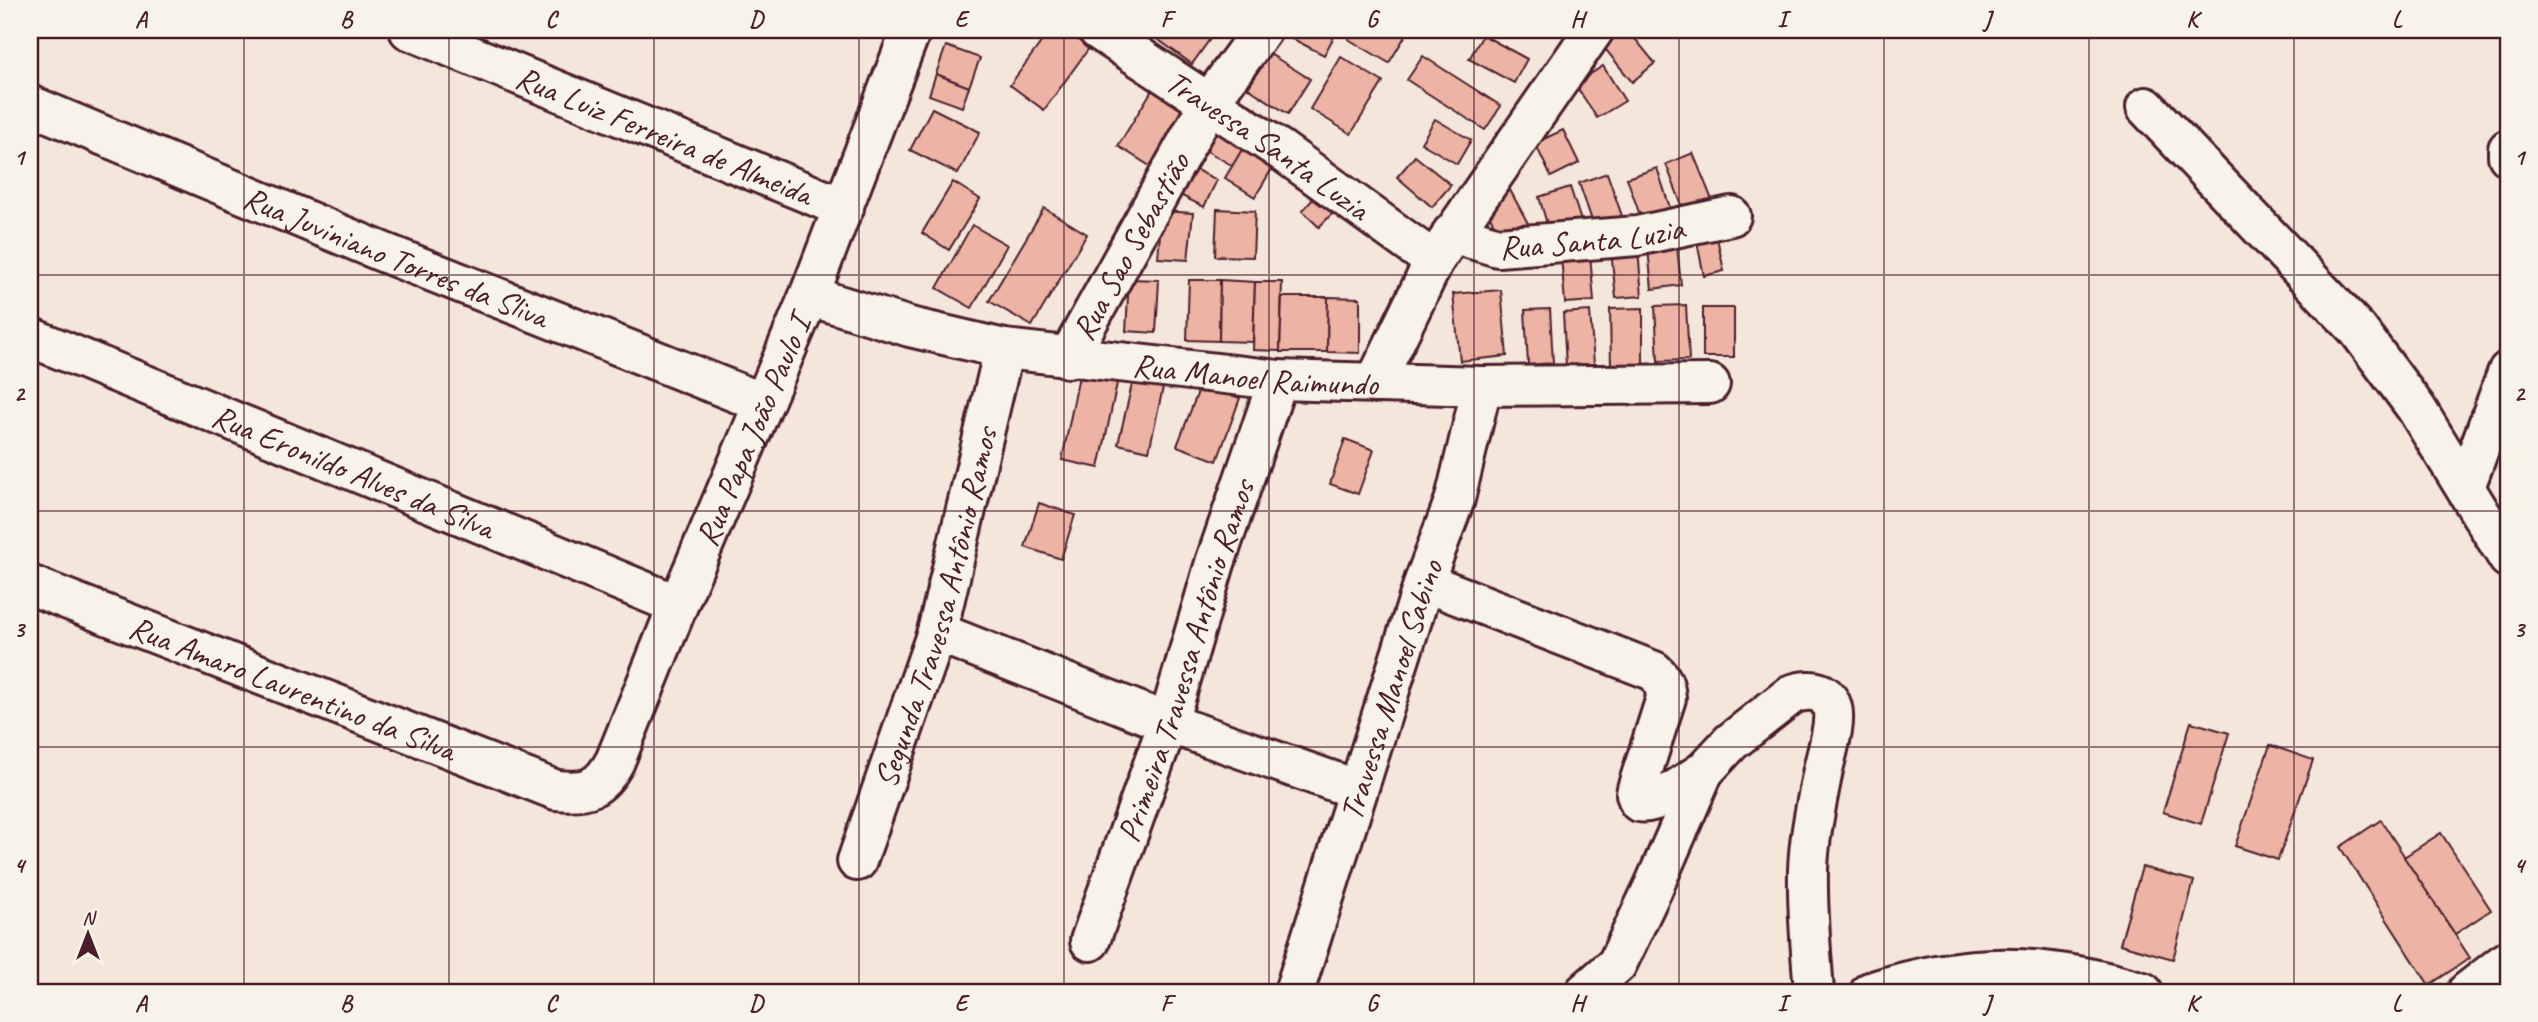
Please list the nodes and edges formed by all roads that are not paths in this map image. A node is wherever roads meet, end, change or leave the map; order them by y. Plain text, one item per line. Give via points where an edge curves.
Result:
1 (409, 30) edge
2 (911, 30) edge
3 (1098, 30) edge
4 (1262, 30) edge
5 (1594, 30) edge
6 (1209, 103) junction
7 (30, 105) edge
8 (2146, 107) dead end
9 (2508, 149) edge
10 (2508, 156) edge
11 (844, 208) junction
12 (1731, 216) dead end
13 (1443, 247) junction
14 (809, 296) junction
15 (30, 337) edge
16 (1004, 349) junction
17 (1068, 358) junction
18 (2508, 371) edge
19 (1278, 380) junction
20 (1375, 383) junction
21 (1710, 384) dead end
22 (1482, 386) junction
23 (763, 403) junction
24 (2465, 487) junction
25 (2508, 558) edge
26 (1424, 582) junction
27 (30, 585) edge
28 (678, 605) junction
29 (937, 632) junction
30 (1168, 723) junction
31 (1704, 771) junction
32 (556, 790) joint
33 (1358, 790) junction
34 (857, 861) dead end
35 (1090, 941) dead end
36 (2508, 960) edge
37 (1294, 992) edge
38 (1586, 992) edge
39 (1814, 992) edge
40 (1870, 992) edge
41 (2143, 992) edge
42 (2467, 992) edge

1 - 11 street, Rua Luiz Ferreira de Almeida
2 - 11 street, Rua Papa João Paulo I
3 - 6 street, Travessa Santa Luzia
4 - 6 street, Rua Sao Sebastião
5 - 13 street
6 - 13 street, Travessa Santa Luzia
6 - 17 street, Rua Sao Sebastião
7 - 23 street, Rua Juviniano Torres da Sliva
8 - 24 street via 2358,330 2416,408
9 - 10 street
11 - 14 street, Rua Papa João Paulo I
12 - 13 street, Rua Santa Luzia via 1637,236
13 - 20 street
14 - 16 street, Rua Manoel Raimundo
14 - 23 street, Rua Papa João Paulo I
15 - 28 street, Rua Eronildo Alves da Silva
16 - 17 street, Rua Manoel Raimundo
16 - 29 street, Segunda Travessa Antônio Ramos
17 - 19 street, Rua Manoel Raimundo
18 - 24 street
19 - 20 street, Rua Manoel Raimundo
19 - 30 street, Primeira Travessa Antônio Ramos via 1215,563
20 - 22 street, Rua Manoel Raimundo
21 - 22 street, Rua Manoel Raimundo
22 - 26 street, Travessa Manoel Sabino via 1455,499
23 - 28 street, Rua Papa João Paulo I
24 - 25 street
26 - 31 street via 1661,677 1666,698 1637,789 1639,802 1655,801
26 - 33 street, Travessa Manoel Sabino
27 - 32 street, Rua Amaro Laurentino da Silva
28 - 32 street, Rua Papa João Paulo I via 606,777 594,787 576,792
29 - 30 street
29 - 34 street, Segunda Travessa Antônio Ramos
30 - 33 street
30 - 35 street, Primeira Travessa Antônio Ramos
31 - 38 street via 1617,964
31 - 39 street via 1731,742 1792,694 1822,693 1828,699 1833,718 1808,868
33 - 37 street, Travessa Manoel Sabino
36 - 42 street
40 - 41 street via 1929,975 1993,967 2059,972

